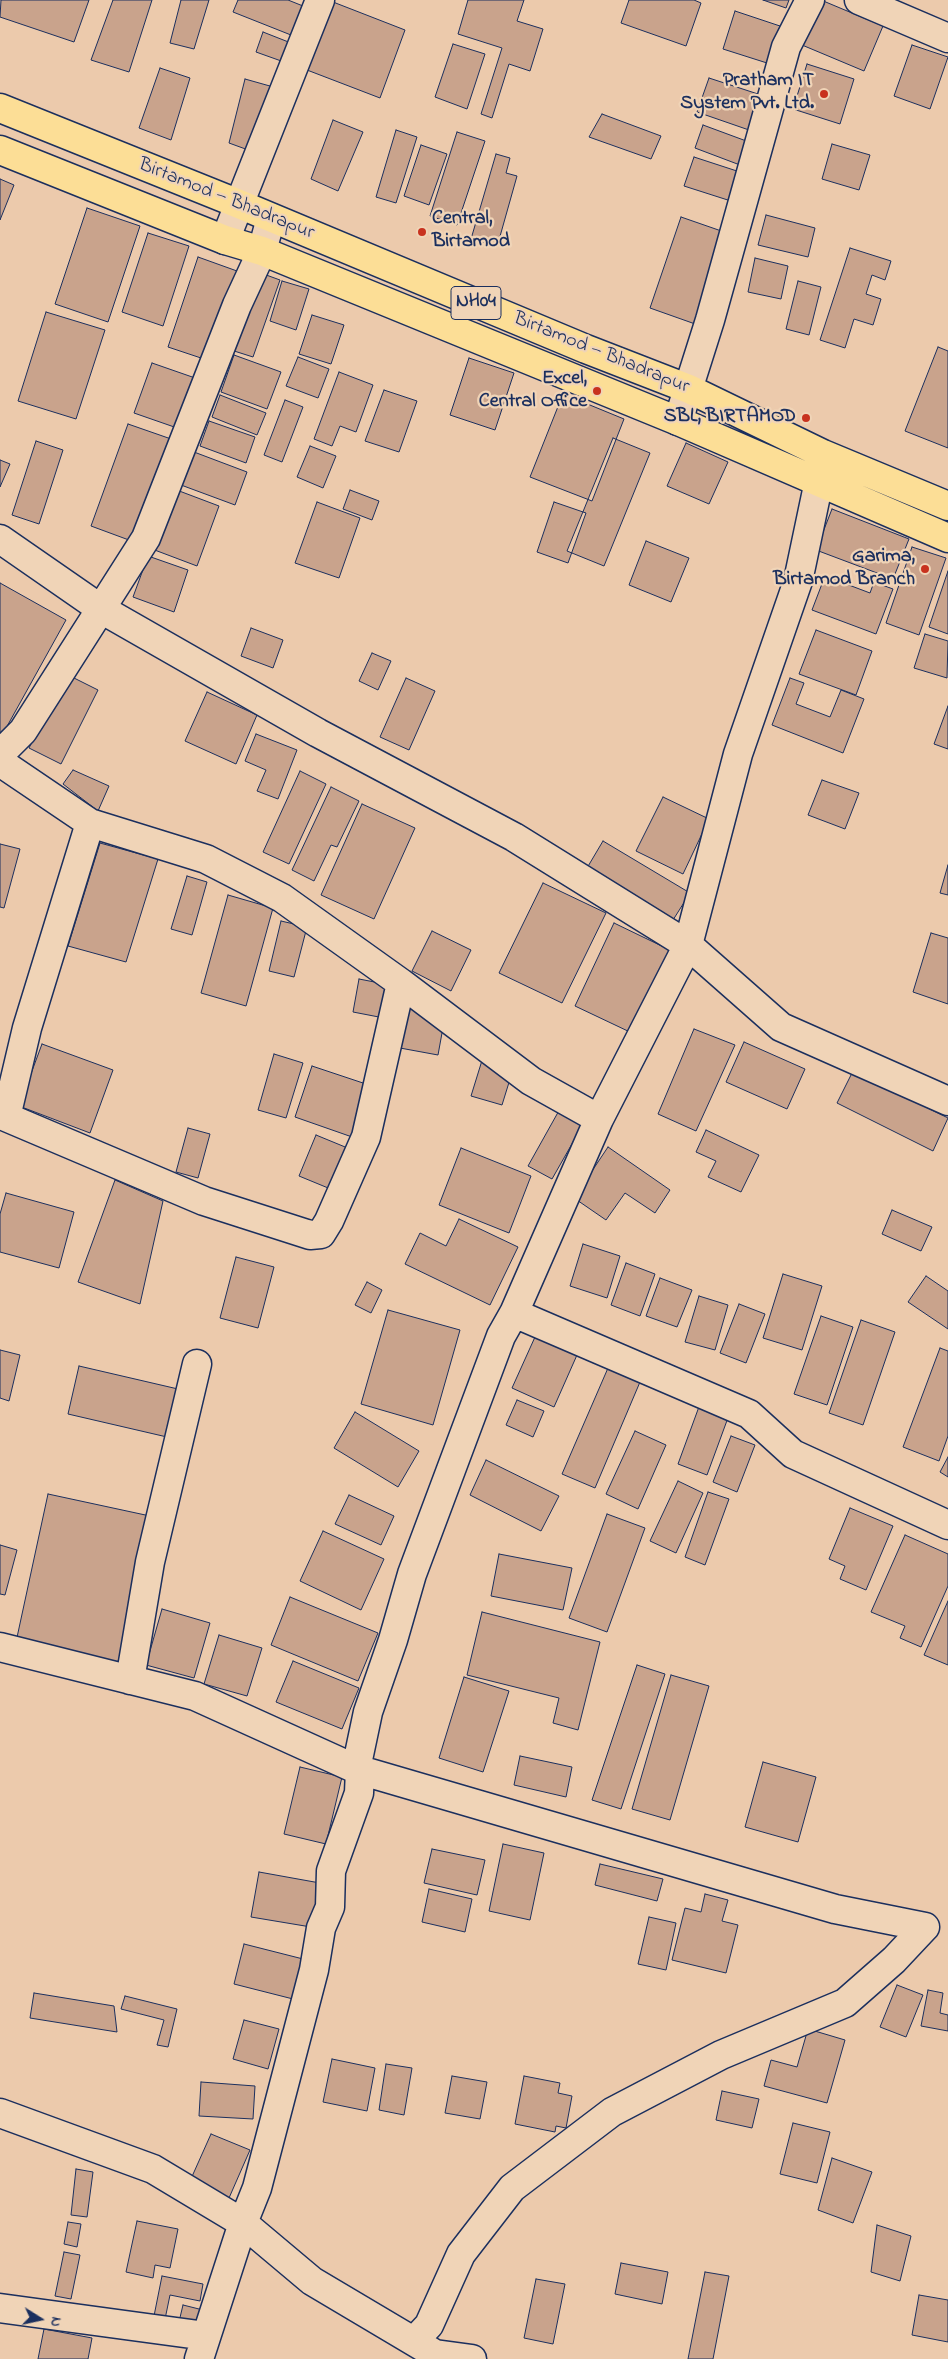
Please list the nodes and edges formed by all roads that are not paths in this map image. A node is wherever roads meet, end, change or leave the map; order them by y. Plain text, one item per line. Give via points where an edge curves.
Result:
1 (320, 0) edge
2 (810, 0) edge
3 (859, 0) edge
4 (948, 38) edge
5 (0, 108) edge
6 (0, 150) edge
7 (240, 204) junction
8 (271, 218) junction
9 (225, 240) junction
10 (262, 251) junction
11 (689, 389) junction
12 (678, 421) junction
13 (819, 481) junction
14 (948, 506) edge
15 (948, 538) edge
16 (0, 539) edge
17 (101, 609) junction
18 (0, 754) edge
19 (0, 762) edge
20 (90, 823) junction
21 (688, 945) junction
22 (401, 983) junction
23 (948, 1101) edge
24 (599, 1119) junction
25 (3, 1126) edge
26 (514, 1313) junction
27 (197, 1364) dead end
28 (948, 1525) edge
29 (0, 1646) edge
30 (130, 1680) junction
31 (356, 1769) junction
32 (0, 2113) edge
33 (243, 2223) junction
34 (0, 2308) edge
35 (203, 2347) edge
36 (427, 2351) edge
37 (472, 2359) edge

1 - 7 street
2 - 11 street via 786,47
3 - 4 street
5 - 7 main road, Birtamod — Bhadrapur / NH04
6 - 9 main road, Birtamod — Bhadrapur / NH04
7 - 8 main road, Birtamod — Bhadrapur / NH04
7 - 9 street
8 - 10 street
8 - 11 main road, Birtamod — Bhadrapur / NH04
9 - 10 main road, Birtamod — Bhadrapur / NH04
10 - 12 main road, Birtamod — Bhadrapur / NH04
10 - 17 street via 237,305 146,538
11 - 12 street
11 - 14 main road, Birtamod — Bhadrapur / NH04 via 823,454
12 - 13 main road, Birtamod — Bhadrapur / NH04
13 - 15 main road, Birtamod — Bhadrapur / NH04
13 - 21 street via 798,581 738,754
16 - 17 street
17 - 18 street via 23,731
17 - 21 street via 318,733 514,837
19 - 20 street
20 - 22 street via 206,859 282,898
20 - 25 street via 26,1028
21 - 23 street via 781,1027
21 - 24 street
22 - 24 street via 532,1081
22 - 25 street via 366,1136 321,1234 310,1235 204,1201
24 - 26 street
26 - 28 street via 749,1414 793,1454
26 - 31 street via 501,1336 412,1574 368,1712
27 - 30 street via 150,1562
29 - 30 street
30 - 31 street via 195,1696
31 - 33 street via 360,1769 359,1793 331,1871 330,1907 321,1928 314,1970 257,2188
31 - 36 street via 826,1906 925,1928 845,2003 721,2055 612,2112 512,2188 461,2254 430,2325
32 - 33 street via 153,2169
33 - 35 street
33 - 36 street via 312,2281
34 - 35 street
36 - 37 street

